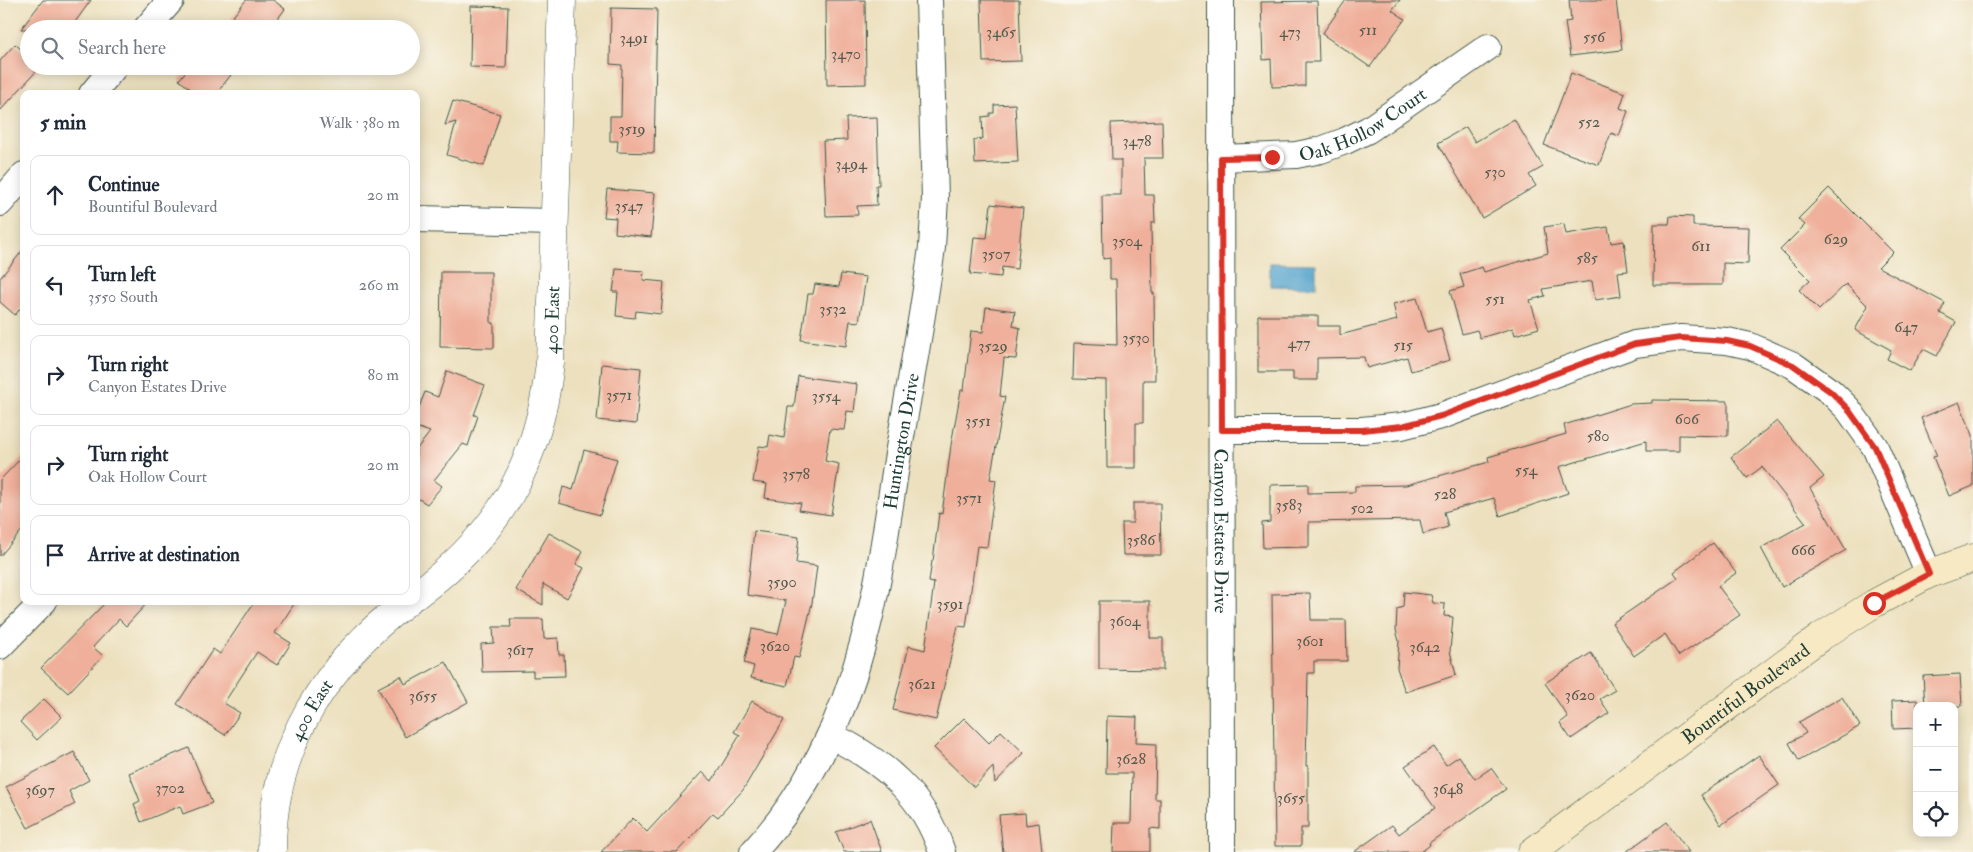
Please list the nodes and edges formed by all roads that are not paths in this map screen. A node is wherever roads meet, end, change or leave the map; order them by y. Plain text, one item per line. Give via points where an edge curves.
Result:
1 (170, 0) edge
2 (562, 0) edge
3 (929, 0) edge
4 (1221, 0) edge
5 (153, 20) edge
6 (1488, 47) dead end
7 (108, 75) edge
8 (95, 90) edge
9 (1221, 158) junction
10 (20, 180) edge
11 (0, 203) edge
12 (420, 219) edge
13 (554, 222) junction
14 (1222, 430) junction
15 (1973, 558) edge
16 (1929, 574) junction
17 (420, 592) edge
18 (40, 605) edge
19 (403, 605) edge
20 (0, 646) edge
21 (830, 735) junction
22 (272, 852) edge
23 (753, 852) edge
24 (942, 852) edge
25 (1222, 852) edge
26 (1532, 852) edge

1 - 5 street
2 - 13 street, 400 East
3 - 21 street, Huntington Drive via 935,198 929,272 872,609 854,673
4 - 9 street, Canyon Estates Drive
6 - 9 street, Oak Hollow Court via 1368,130 1345,141 1296,155
7 - 8 street
9 - 14 street, Canyon Estates Drive
10 - 11 street
12 - 13 street
13 - 17 street, 400 East via 550,362 546,397 534,441 512,492 484,534 451,568
14 - 16 street via 1362,430 1402,426 1441,416 1635,344 1681,338 1727,341 1750,346 1793,365 1819,382 1848,409 1875,447
14 - 25 street, Canyon Estates Drive
15 - 16 main road, Bountiful Boulevard
16 - 26 main road, Bountiful Boulevard via 1822,636
18 - 20 street
19 - 22 street, 400 East via 352,650 312,703 283,772 274,819
21 - 23 street, Huntington Drive via 788,807
21 - 24 street via 856,748 895,777 927,816

